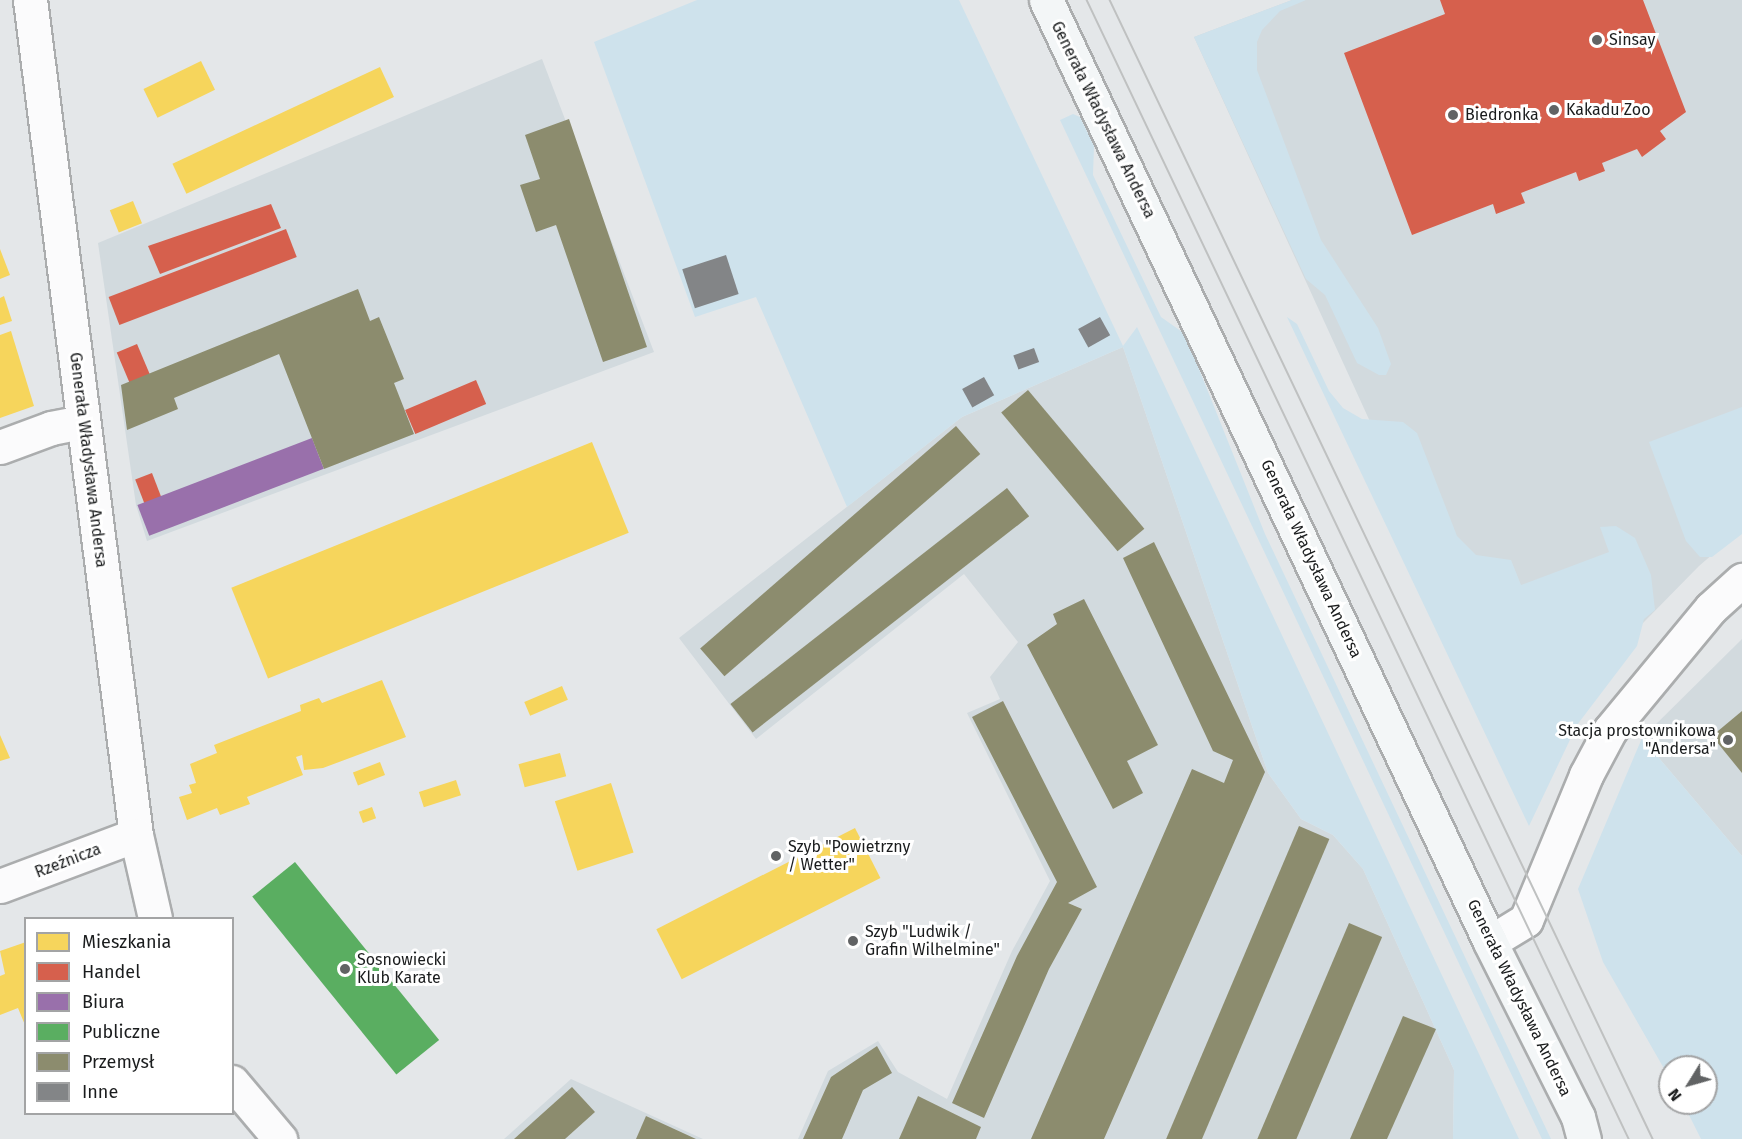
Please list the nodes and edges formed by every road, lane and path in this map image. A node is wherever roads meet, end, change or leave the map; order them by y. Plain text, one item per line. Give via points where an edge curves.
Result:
1 (30, 0) edge
2 (1046, 0) edge
3 (82, 422) junction
4 (0, 447) edge
5 (1742, 579) edge
6 (136, 835) junction
7 (0, 886) edge
8 (155, 917) edge
9 (1490, 942) junction
10 (234, 1084) edge
11 (1581, 1128) edge
12 (280, 1139) edge
13 (1607, 1139) edge

1 - 3 street, Generała Władysława Andersa
2 - 9 main road, Generała Władysława Andersa
3 - 4 street via 51,428
3 - 6 street, Generała Władysława Andersa
5 - 9 street via 1711,608 1610,730 1586,775 1526,920
6 - 7 street, Rzeźnicza
6 - 8 street, Generała Władysława Andersa
9 - 11 main road, Generała Władysława Andersa
10 - 12 street
11 - 13 main road, Generała Władysława Andersa

